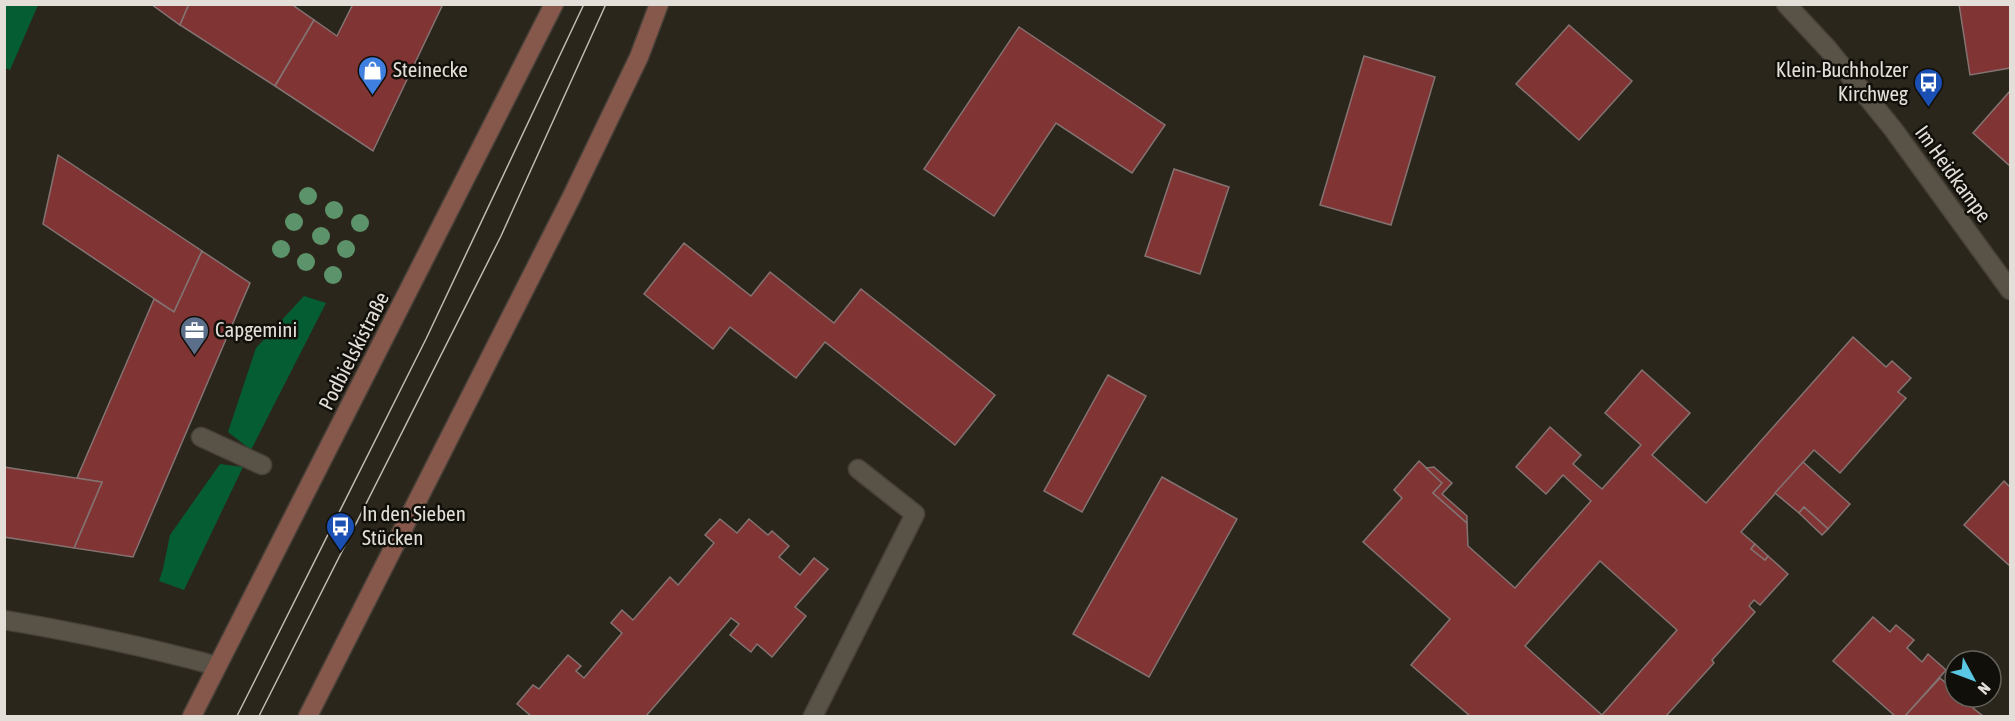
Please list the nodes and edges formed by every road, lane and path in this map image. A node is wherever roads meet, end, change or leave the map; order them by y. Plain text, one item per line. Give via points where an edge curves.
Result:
1 (554, 4) edge
2 (659, 4) edge
3 (1786, 5) edge
4 (2010, 290) edge
5 (201, 437) dead end
6 (262, 465) dead end
7 (858, 469) dead end
8 (4, 620) edge
9 (217, 666) junction
10 (192, 717) edge
11 (308, 717) edge
12 (813, 717) edge

1 - 9 main road, Podbielskistraße
2 - 11 main road via 639,57 567,208
3 - 4 street, Im Heidkampe via 1828,49 1893,129
5 - 6 street
7 - 12 street via 915,514
8 - 9 street
9 - 10 main road, Podbielskistraße

